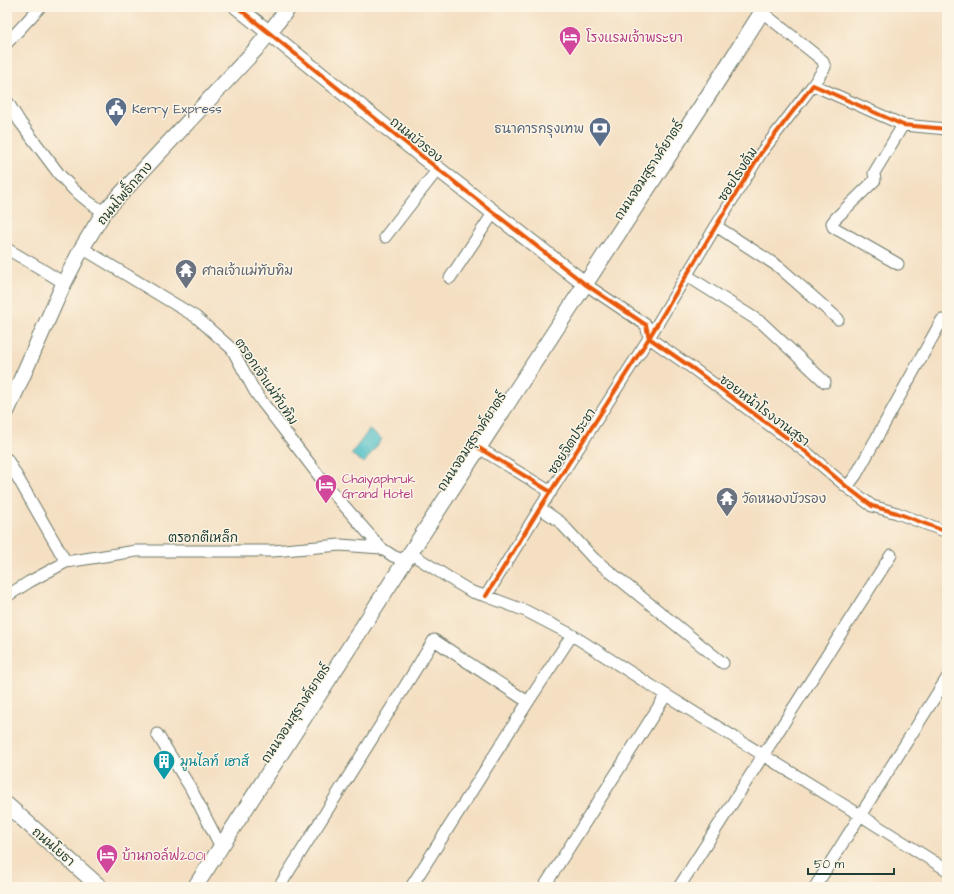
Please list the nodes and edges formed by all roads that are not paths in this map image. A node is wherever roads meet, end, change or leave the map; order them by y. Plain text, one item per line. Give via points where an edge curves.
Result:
1 (40, 7) edge
2 (238, 7) edge
3 (289, 7) edge
4 (764, 9) edge
5 (269, 33) junction
6 (7, 43) edge
7 (813, 86) junction
8 (7, 101) edge
9 (903, 125) junction
10 (947, 129) edge
11 (438, 169) junction
12 (104, 212) junction
13 (494, 212) junction
14 (716, 226) junction
15 (385, 237) dead end
16 (82, 248) junction
17 (7, 249) edge
18 (898, 264) dead end
19 (686, 275) junction
20 (450, 278) dead end
21 (64, 283) junction
22 (585, 284) junction
23 (838, 319) dead end
24 (942, 320) dead end
25 (649, 338) junction
26 (825, 382) dead end
27 (7, 411) edge
28 (479, 448) junction
29 (7, 459) edge
30 (847, 487) junction
31 (551, 492) junction
32 (540, 508) junction
33 (947, 532) edge
34 (381, 548) junction
35 (891, 555) dead end
36 (408, 557) junction
37 (66, 562) junction
38 (7, 596) edge
39 (486, 596) junction
40 (572, 635) junction
41 (723, 663) dead end
42 (947, 678) edge
43 (666, 695) junction
44 (528, 702) junction
45 (157, 734) dead end
46 (763, 754) junction
47 (7, 805) edge
48 (860, 815) junction
49 (221, 847) junction
50 (947, 870) edge
51 (100, 887) edge
52 (195, 887) edge
53 (280, 887) edge
54 (411, 887) edge
55 (544, 887) edge
56 (679, 887) edge
57 (815, 887) edge

1 - 6 street
2 - 5 main road, ถนนบัวรอง
3 - 5 main road, ถนนโพธิ์กลาง
4 - 7 street, ซอยโรงต้ม via 822,60 825,67
4 - 22 main road, ถนนจอมสุรางค์ยาตร์
5 - 11 main road, ถนนบัวรอง
5 - 12 main road, ถนนโพธิ์กลาง
7 - 9 street
7 - 14 street, ซอยโรงต้ม via 761,153
8 - 12 street via 59,174 74,190
9 - 10 street
9 - 18 street via 874,173 875,180 832,223 833,227
11 - 13 main road, ถนนบัวรอง
11 - 15 street
12 - 16 main road, ถนนโพธิ์กลาง
13 - 20 street
13 - 22 main road, ถนนบัวรอง
14 - 19 street, ซอยโรงต้ม
14 - 23 street via 779,267
16 - 21 main road, ถนนโพธิ์กลาง
16 - 34 street, ตรอกเจ้าแม่ทับทิม via 196,317 232,349 262,403 326,485
17 - 21 street
19 - 25 street, ซอยโรงต้ม
19 - 26 street via 762,323
21 - 27 main road, ถนนโพธิ์กลาง
22 - 25 street, ซอยหน้าโรงงานสุรา via 646,325
22 - 28 main road, ถนนจอมสุรางค์ยาตร์
24 - 30 street
25 - 30 street, ซอยหน้าโรงงานสุรา via 800,448
25 - 31 street, ซอยจิตประชา
28 - 31 street
28 - 36 main road, ถนนจอมสุรางค์ยาตร์
29 - 37 street
30 - 33 street, ซอยหน้าโรงงานสุรา via 872,506 897,512
31 - 32 street, ซอยจิตประชา
32 - 39 street, ซอยจิตประชา
32 - 41 street via 560,522 593,558
34 - 36 street, ตรอกตีเหล็ก via 393,556
34 - 37 street, ตรอกตีเหล็ก via 340,545 273,551 136,551
35 - 46 street
36 - 39 street, ตรอกตีเหล็ก via 472,592
36 - 49 main road, ถนนจอมสุรางค์ยาตร์
37 - 38 street, ตรอกตีเหล็ก
39 - 40 street, ตรอกตีเหล็ก via 526,611
40 - 43 street, ตรอกตีเหล็ก
40 - 44 street
42 - 48 street
43 - 46 street, ตรอกตีเหล็ก
43 - 55 street
44 - 53 street via 434,640
44 - 54 street
45 - 49 street via 190,787
46 - 48 street, ตรอกตีเหล็ก
46 - 56 street
47 - 51 main road, ถนนโยธา
48 - 50 street, ตรอกตีเหล็ก
48 - 57 street
49 - 52 main road, ถนนจอมสุรางค์ยาตร์

